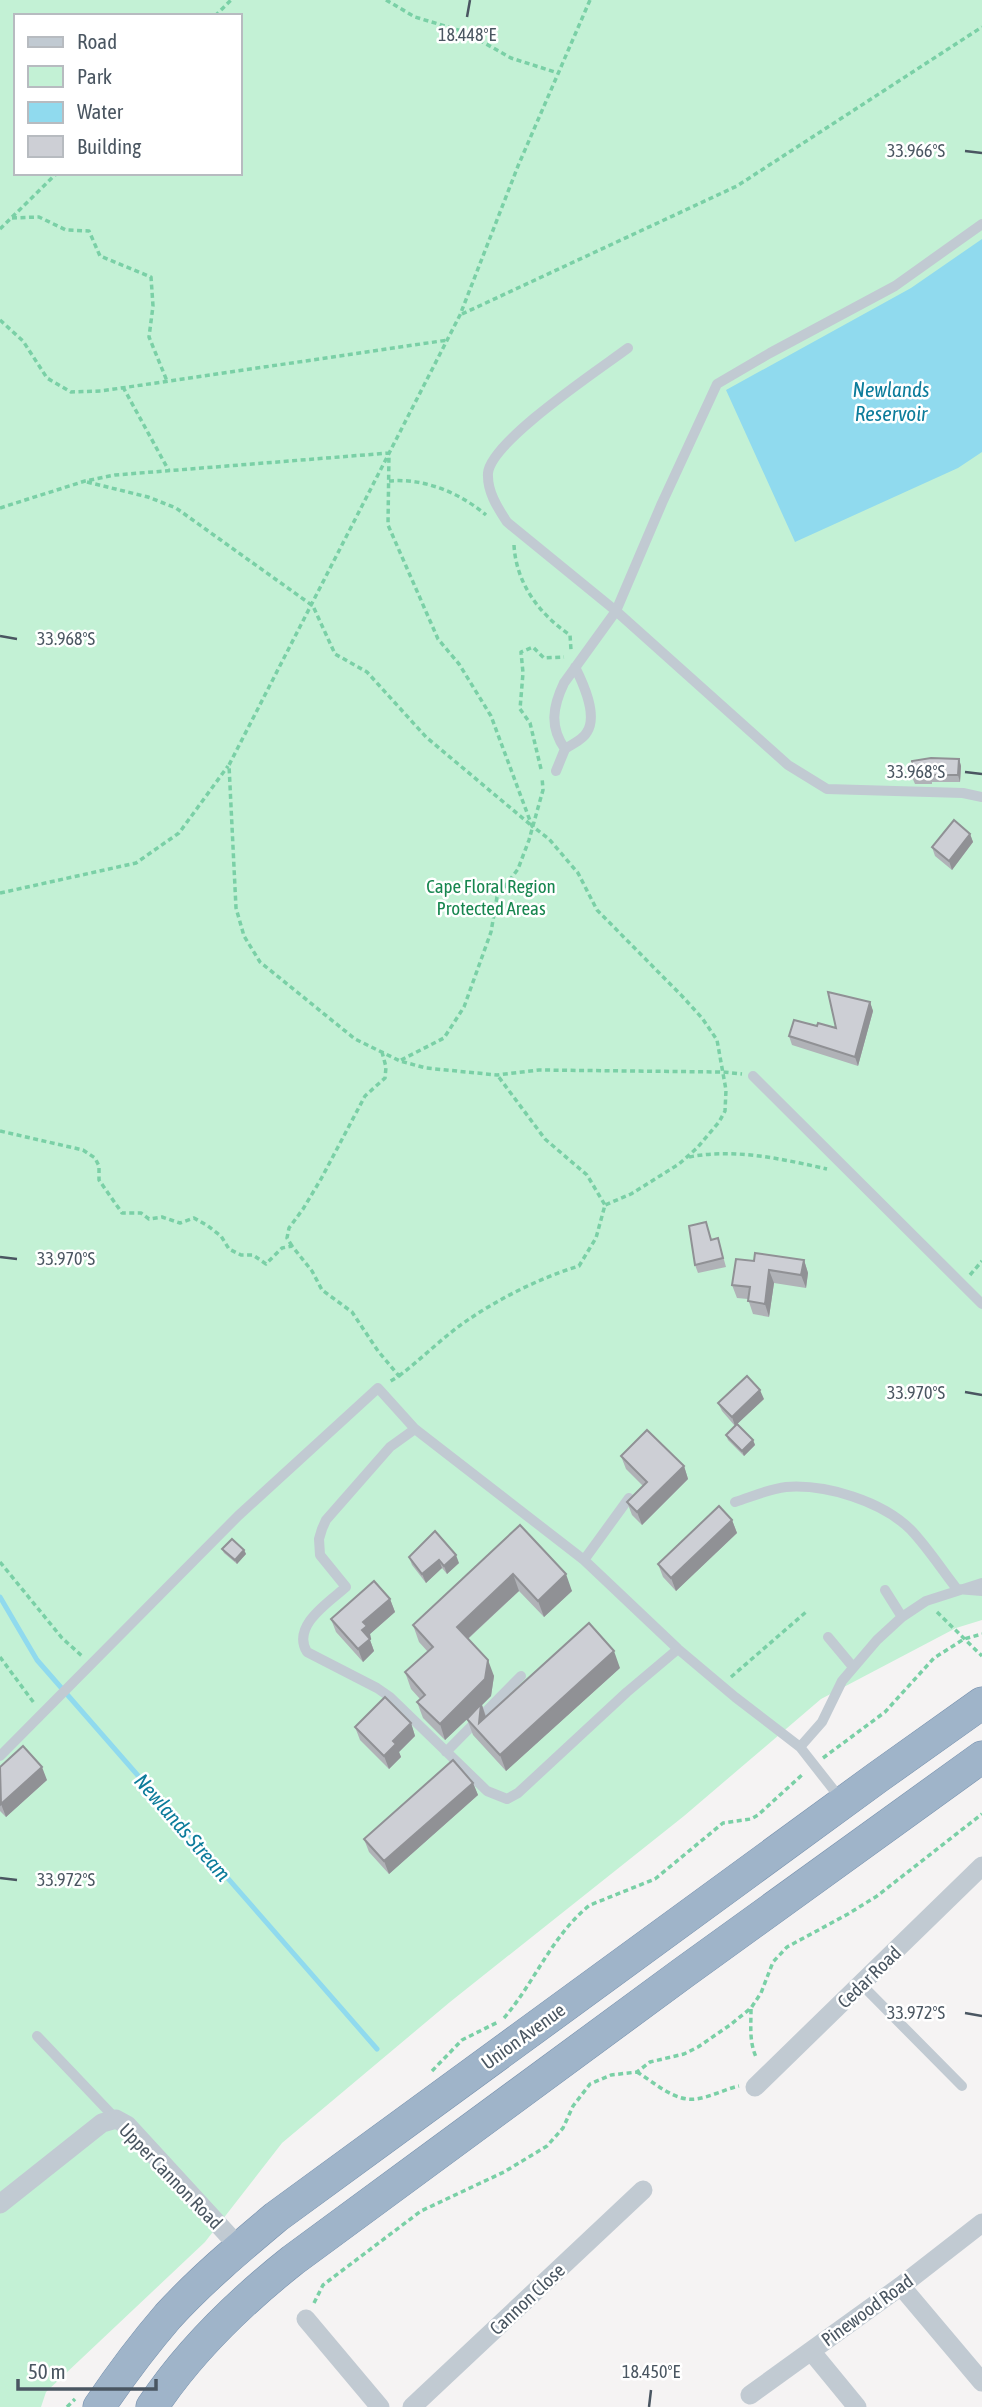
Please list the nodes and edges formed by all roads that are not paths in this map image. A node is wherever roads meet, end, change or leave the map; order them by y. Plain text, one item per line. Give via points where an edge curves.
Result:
1 (982, 223) edge
2 (628, 348) dead end
3 (616, 611) junction
4 (575, 667) junction
5 (565, 749) junction
6 (556, 771) dead end
7 (982, 797) edge
8 (753, 1076) road end
9 (982, 1304) edge
10 (415, 1429) junction
11 (629, 1498) edge
12 (735, 1502) dead end
13 (584, 1560) junction
14 (982, 1583) edge
15 (957, 1589) junction
16 (885, 1590) dead end
17 (982, 1591) edge
18 (902, 1617) junction
19 (828, 1637) dead end
20 (678, 1648) junction
21 (853, 1667) junction
22 (521, 1676) dead end
23 (982, 1703) edge
24 (982, 1738) edge
25 (800, 1747) junction
26 (446, 1752) junction
27 (0, 1756) edge
28 (982, 1757) edge
29 (843, 1802) junction
30 (982, 1866) edge
31 (683, 1973) junction
32 (861, 1984) junction
33 (37, 2036) dead end
34 (760, 2082) road end
35 (962, 2086) dead end
36 (116, 2119) junction
37 (643, 2190) dead end
38 (0, 2204) edge
39 (982, 2223) edge
40 (240, 2248) junction
41 (901, 2286) junction
42 (306, 2319) road end
43 (811, 2351) junction
44 (982, 2382) edge
45 (750, 2395) dead end
46 (90, 2400) edge
47 (152, 2407) edge
48 (380, 2407) edge
49 (412, 2407) edge
50 (857, 2407) edge

1 - 3 lane via 895,286 717,384
2 - 3 lane via 516,432 488,470 489,488 507,522
3 - 4 lane
3 - 7 lane via 788,765 827,789
4 - 5 lane via 554,709 556,738
4 - 5 lane via 591,719 589,731
5 - 6 lane
8 - 9 lane
10 - 13 lane
10 - 26 lane via 390,1447 326,1520 319,1539 320,1555 346,1587 314,1616 302,1644 316,1658 390,1697
10 - 27 lane via 378,1388 238,1516
11 - 13 lane
12 - 15 lane via 785,1487 852,1497 897,1518 911,1530
13 - 20 lane
14 - 15 lane
15 - 17 lane
15 - 18 lane
16 - 18 lane
18 - 21 lane
19 - 21 lane
20 - 25 lane
20 - 26 lane via 507,1799 486,1791
21 - 25 lane via 832,1697 822,1722
22 - 26 lane
23 - 29 highway, Union Avenue
24 - 29 highway via 877,1800
25 - 29 lane
28 - 31 highway
29 - 31 highway via 841,1819 831,1835 740,1906 699,1948
29 - 40 highway, Union Avenue
30 - 32 street, Cedar Road
31 - 47 highway via 263,2283 210,2334
32 - 34 street, Cedar Road
32 - 35 lane
33 - 36 lane
36 - 38 street, Upper Cannon Road via 103,2123
36 - 40 street, Upper Cannon Road via 127,2125
37 - 49 street, Cannon Close
39 - 41 street, Pinewood Road
40 - 46 highway, Union Avenue
41 - 43 street, Pinewood Road
41 - 44 street
42 - 48 street
43 - 45 street, Pinewood Road
43 - 50 street

